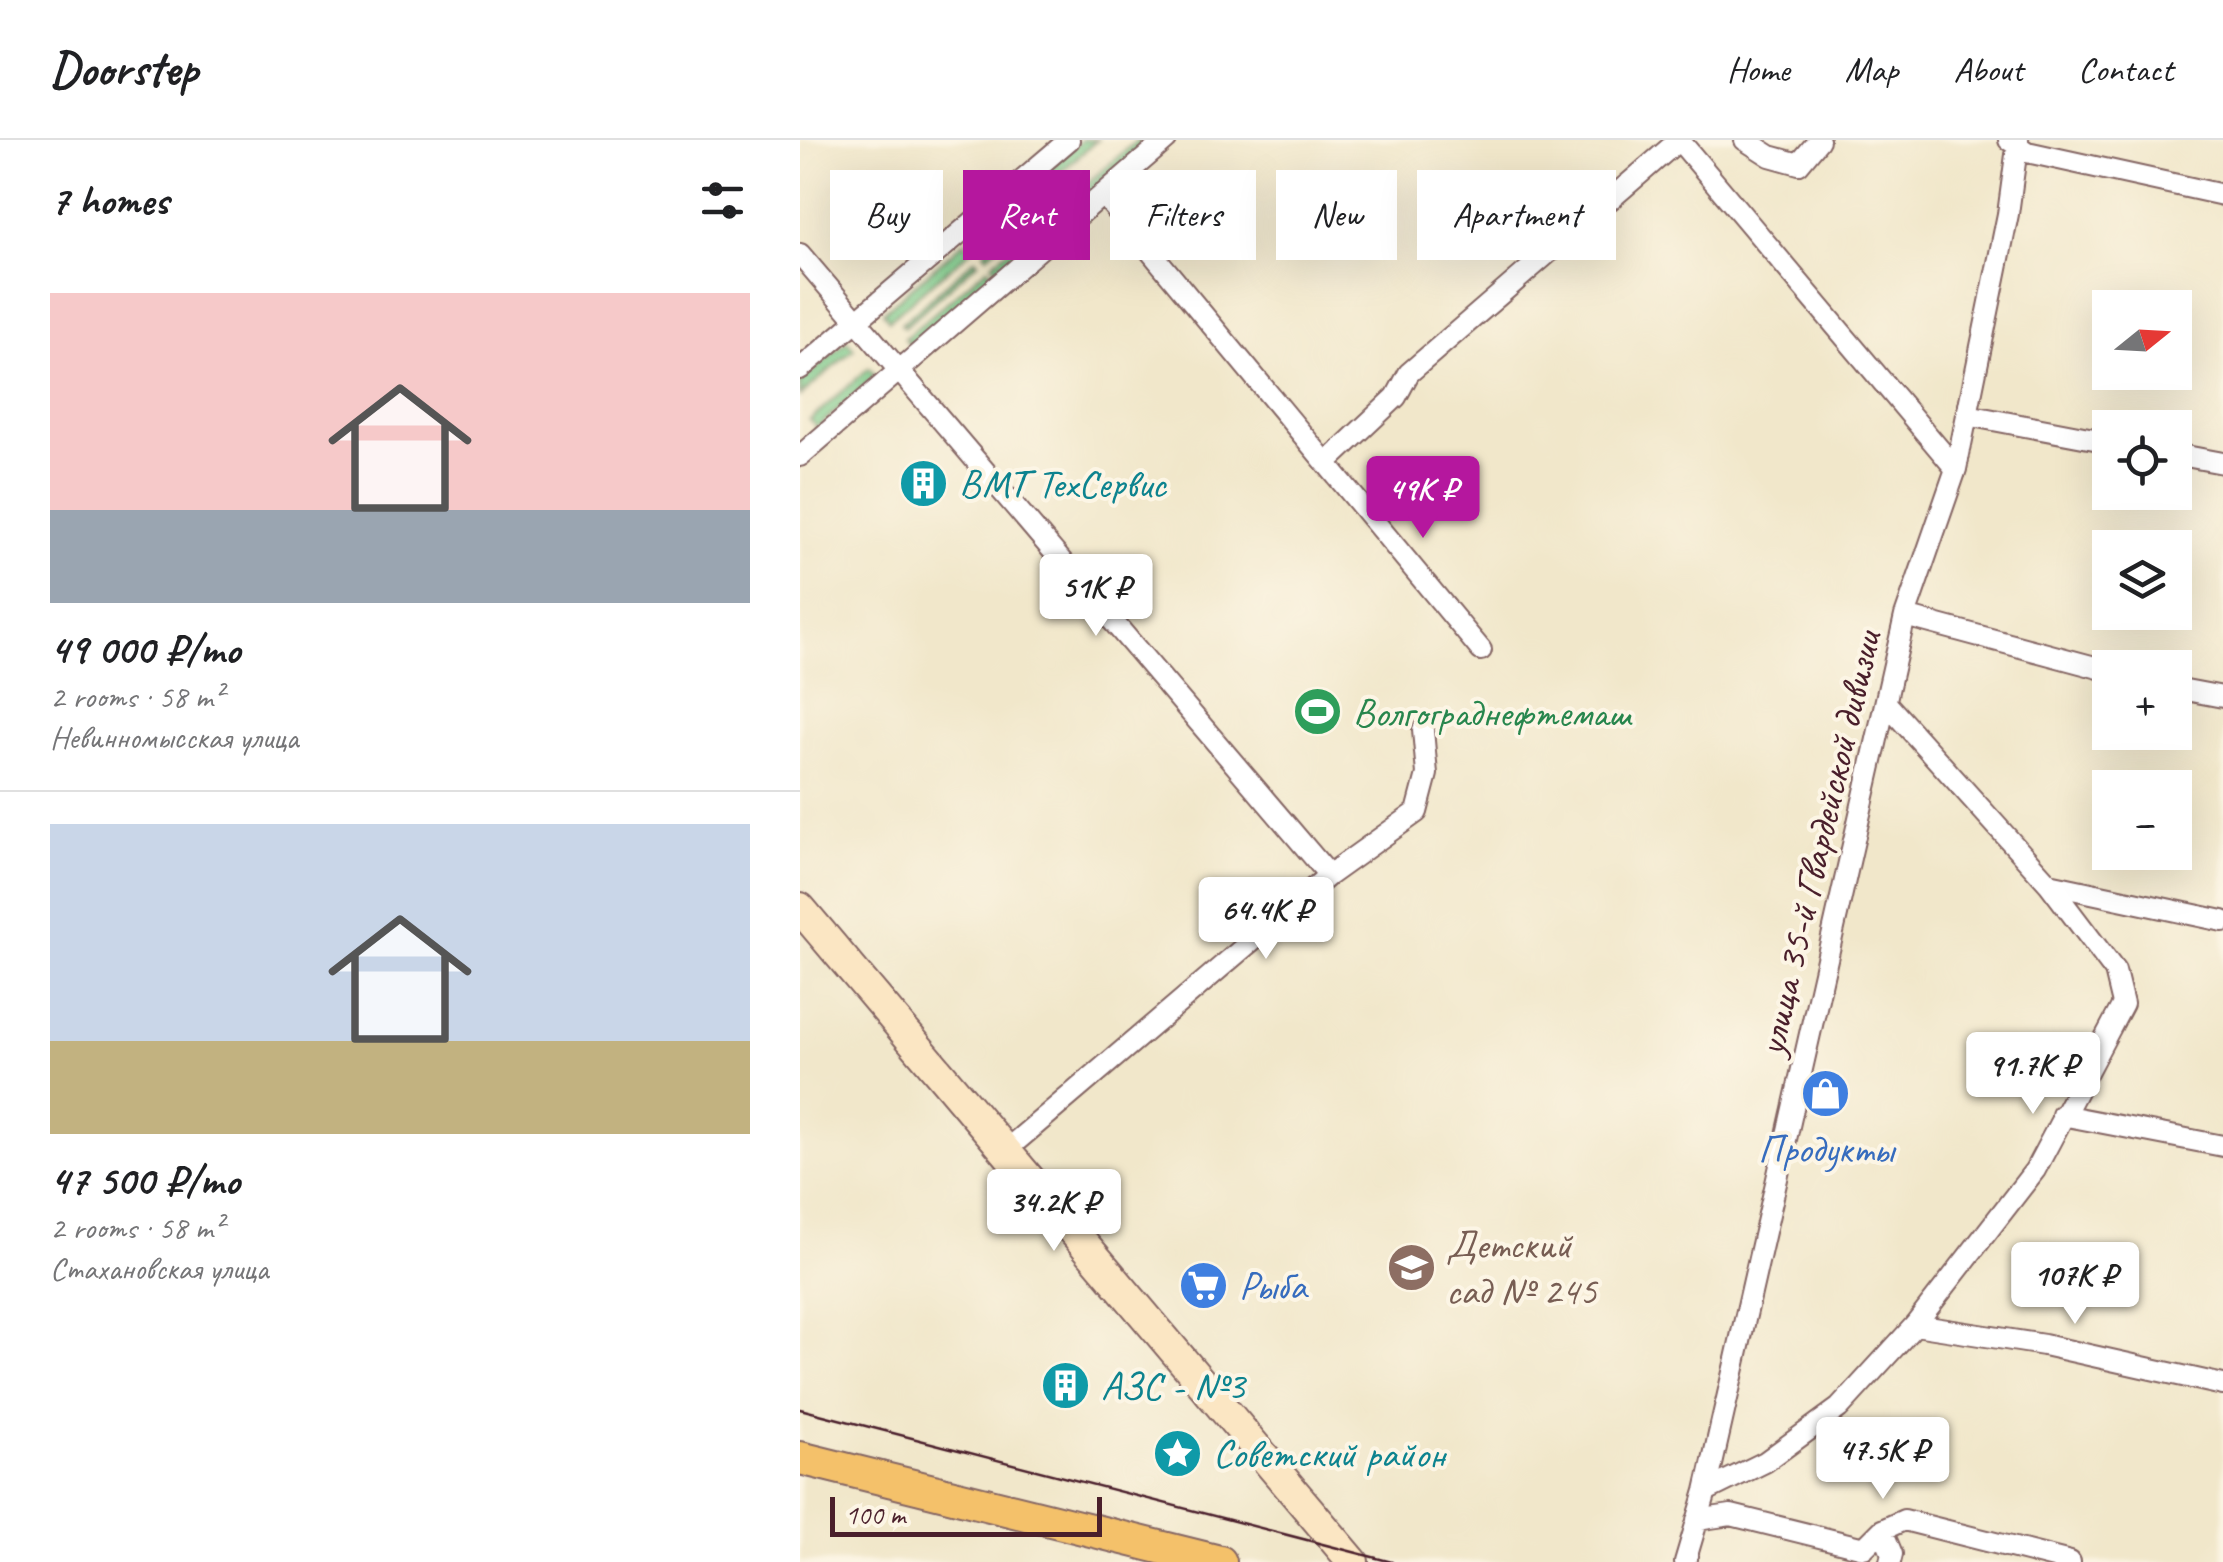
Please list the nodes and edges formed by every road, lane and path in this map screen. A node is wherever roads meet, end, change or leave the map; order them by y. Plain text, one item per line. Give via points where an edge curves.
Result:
1 (1069, 140) edge
2 (1166, 140) edge
3 (1679, 140) edge
4 (1745, 140) edge
5 (1818, 140) edge
6 (2015, 141) edge
7 (1102, 194) junction
8 (2223, 196) edge
9 (800, 254) edge
10 (857, 321) junction
11 (800, 369) edge
12 (900, 371) junction
13 (1967, 415) junction
14 (2092, 439) edge
15 (800, 456) edge
16 (2192, 457) edge
17 (1326, 463) junction
18 (2223, 463) edge
19 (1956, 469) junction
20 (1905, 616) junction
21 (1481, 650) dead end
22 (2092, 666) edge
23 (2192, 691) edge
24 (2223, 697) edge
25 (1886, 703) junction
26 (1423, 730) dead end
27 (1329, 876) junction
28 (2049, 884) junction
29 (800, 908) edge
30 (2223, 922) edge
31 (2062, 1115) junction
32 (2223, 1146) edge
33 (1006, 1150) junction
34 (1916, 1325) junction
35 (2223, 1385) edge
36 (800, 1458) edge
37 (1706, 1491) junction
38 (1698, 1520) junction
39 (1882, 1530) junction
40 (1220, 1562) edge
41 (1352, 1562) edge
42 (1685, 1562) edge
43 (1890, 1562) edge
44 (2070, 1562) edge

1 - 10 street
2 - 7 street
3 - 17 street via 1408,374 1396,398
3 - 19 street
4 - 5 street via 1799,164
6 - 8 street via 2027,152
6 - 13 street, улица 35-й Гвардейской дивизии via 2008,214
7 - 12 street
7 - 17 street
9 - 10 street
10 - 11 street
10 - 12 street
12 - 15 street
12 - 27 street
13 - 14 street
13 - 19 street, улица 35-й Гвардейской дивизии
16 - 18 street
17 - 21 street
19 - 20 street, улица 35-й Гвардейской дивизии
20 - 22 street
20 - 25 street, улица 35-й Гвардейской дивизии
23 - 24 street
25 - 28 street
25 - 37 street, улица 35-й Гвардейской дивизии
26 - 27 street via 1427,774 1417,812
27 - 33 street
28 - 30 street
28 - 31 street via 2116,971 2123,1004
29 - 33 street
31 - 32 street
31 - 34 street via 2035,1170
33 - 41 street
34 - 35 street
34 - 37 street via 1839,1408 1765,1462
36 - 40 main road
37 - 38 street, улица 35-й Гвардейской дивизии
38 - 39 street via 1730,1516 1864,1548
38 - 42 street, улица 35-й Гвардейской дивизии
39 - 43 street
39 - 44 street via 1904,1520

